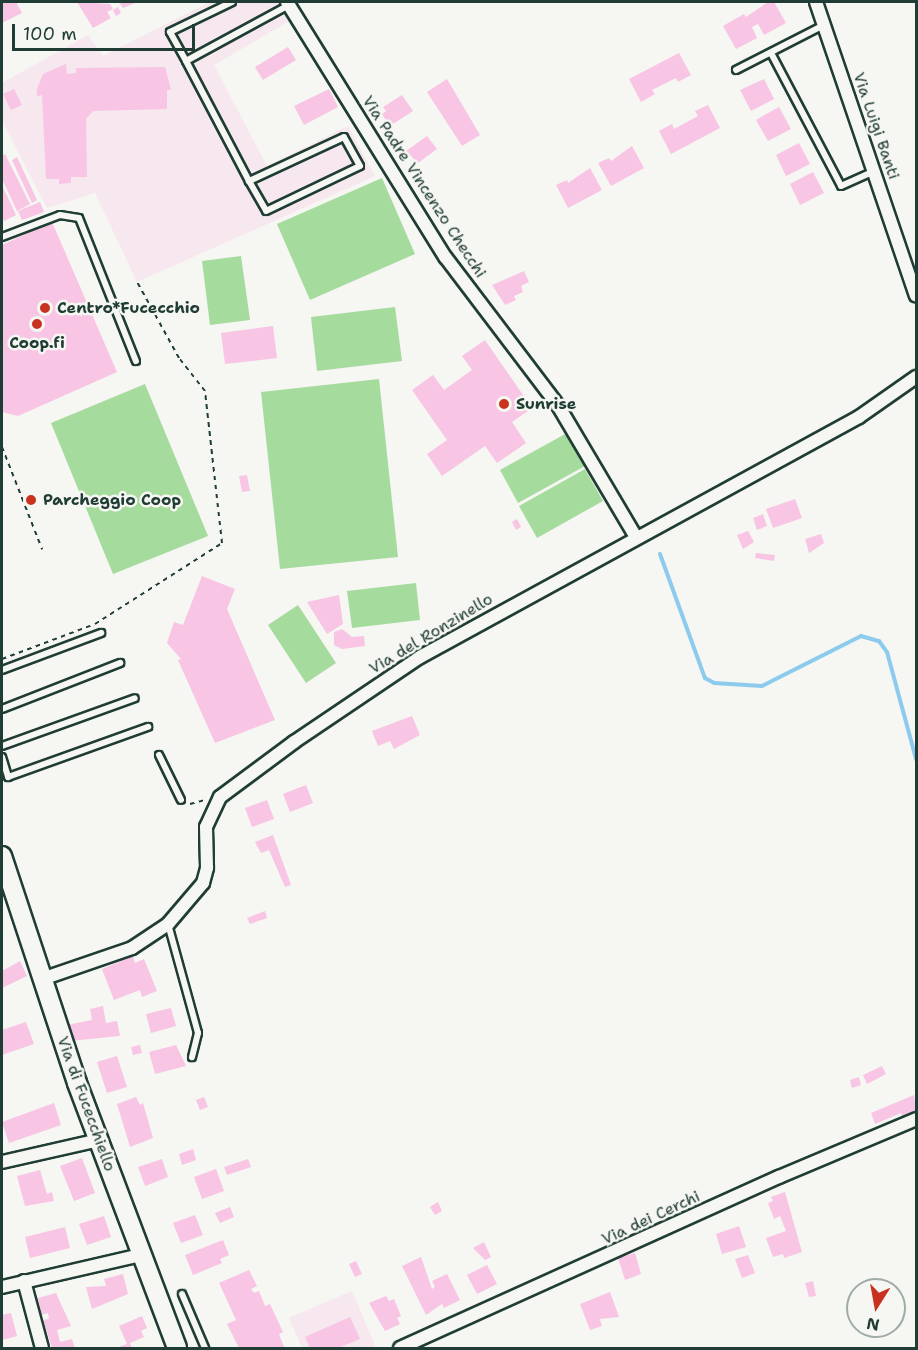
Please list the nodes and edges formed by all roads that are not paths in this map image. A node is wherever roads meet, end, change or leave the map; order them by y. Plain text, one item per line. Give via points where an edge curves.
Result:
1 (232, 2) edge
2 (816, 2) edge
3 (288, 3) edge
4 (824, 25) junction
5 (771, 52) junction
6 (186, 61) junction
7 (736, 70) dead end
8 (874, 171) junction
9 (249, 181) junction
10 (2, 237) edge
11 (916, 295) edge
12 (136, 361) dead end
13 (916, 377) edge
14 (636, 537) junction
15 (101, 633) dead end
16 (120, 663) dead end
17 (2, 670) edge
18 (135, 698) dead end
19 (2, 709) edge
20 (148, 727) dead end
21 (2, 746) edge
22 (159, 755) dead end
23 (2, 757) edge
24 (181, 800) road end
25 (2, 856) edge
26 (168, 924) junction
27 (42, 979) junction
28 (192, 1058) dead end
29 (916, 1119) edge
30 (99, 1140) junction
31 (2, 1162) edge
32 (141, 1255) junction
33 (24, 1281) junction
34 (2, 1287) edge
35 (182, 1294) dead end
36 (42, 1348) edge
37 (177, 1348) edge
38 (205, 1348) edge
39 (400, 1348) edge

1 - 6 lane via 170,32
2 - 4 street, Via Luigi Banti
3 - 6 lane
3 - 14 street, Via Padre Vincenzo Checchi via 446,258 553,399
4 - 5 lane
4 - 8 street, Via Luigi Banti
5 - 7 lane
5 - 8 lane via 841,186
6 - 9 lane
8 - 11 street, Via Luigi Banti
9 - 9 lane via 266,211 360,166 344,137
10 - 12 lane via 60,215 79,218
13 - 14 street, Via del Ronzinello via 859,417
14 - 26 street, Via del Ronzinello via 420,657 220,797 206,827 207,868 203,883
15 - 17 lane
16 - 19 lane
18 - 21 lane
20 - 23 lane via 8,777
22 - 24 lane
25 - 27 main road, Via di Fucecchiello
26 - 27 street, Via del Ronzinello via 132,948
26 - 28 lane via 198,1033
27 - 30 main road, Via di Fucecchiello
29 - 39 street, Via dei Cerchi
30 - 31 street
30 - 32 main road, Via di Fucecchiello
32 - 33 street
32 - 37 main road, Via di Fucecchiello
33 - 34 street
33 - 36 street
35 - 38 lane

